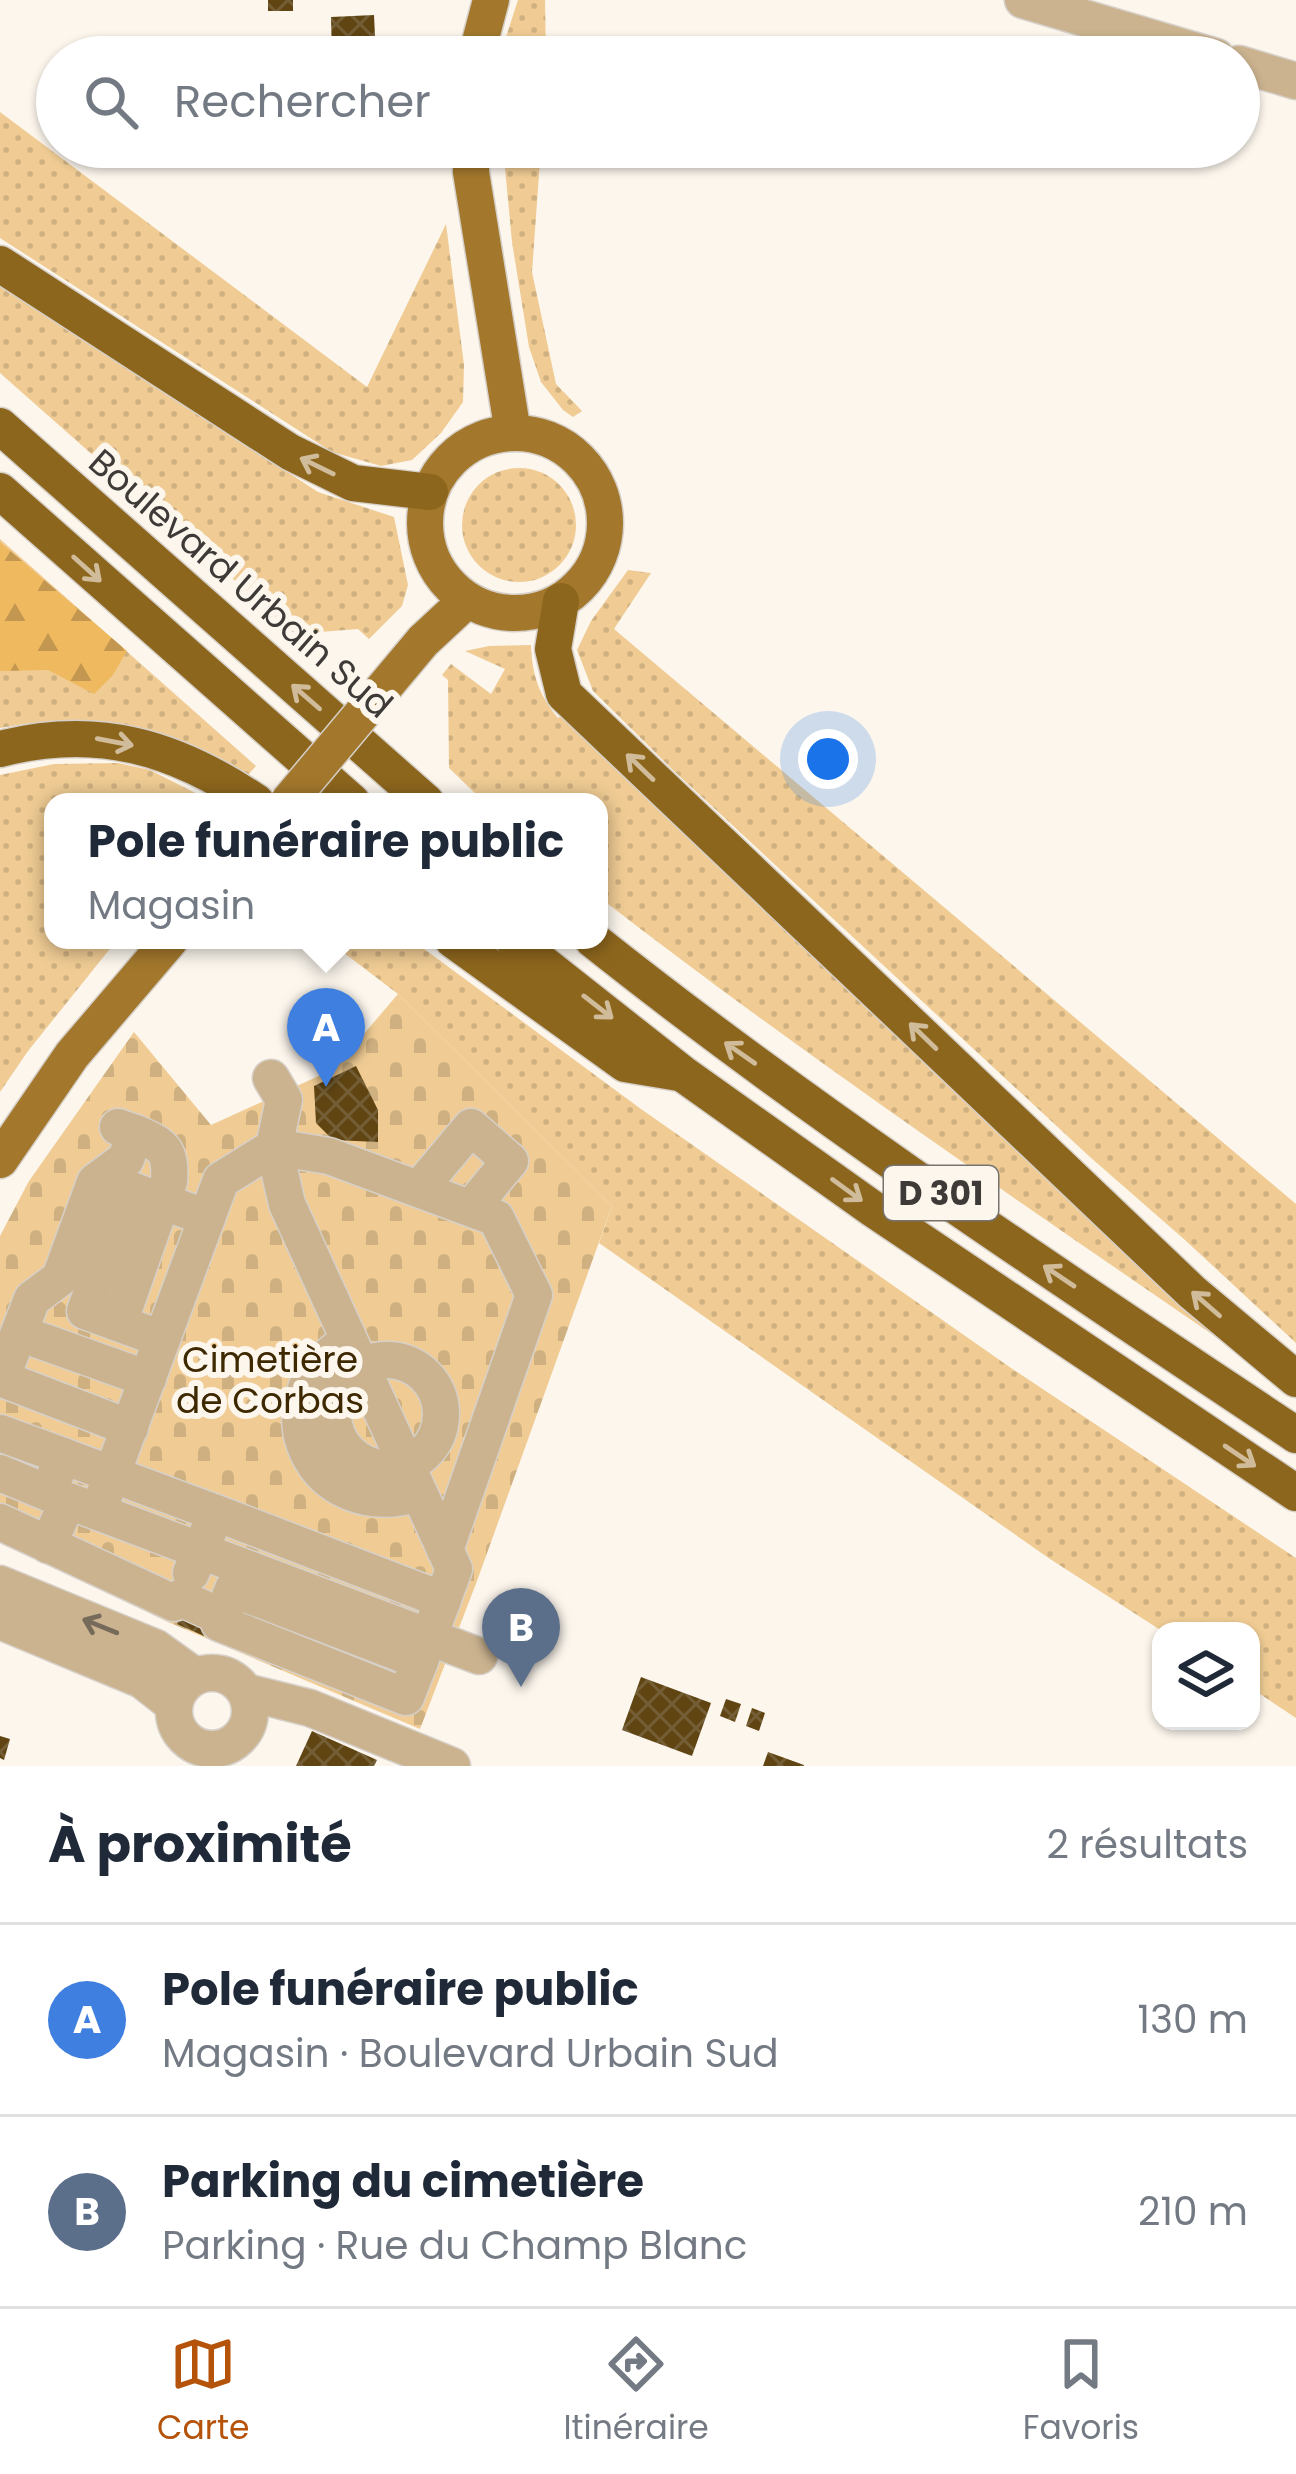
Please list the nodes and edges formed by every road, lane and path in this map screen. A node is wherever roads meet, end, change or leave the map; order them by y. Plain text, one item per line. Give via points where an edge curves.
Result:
1 (491, 0) edge
2 (1023, 0) edge
3 (482, 36) edge
4 (1145, 36) edge
5 (1260, 70) edge
6 (1296, 81) edge
7 (471, 168) edge
8 (0, 264) edge
9 (0, 427) edge
10 (513, 433) junction
11 (0, 491) edge
12 (430, 492) junction
13 (466, 600) junction
14 (561, 601) junction
15 (0, 749) edge
16 (240, 793) edge
17 (296, 793) edge
18 (342, 793) edge
19 (416, 793) edge
20 (162, 949) edge
21 (465, 949) edge
22 (524, 949) edge
23 (604, 949) edge
24 (683, 1074) junction
25 (271, 1078) dead end
26 (274, 1147) junction
27 (0, 1160) edge
28 (134, 1187) junction
29 (419, 1189) junction
30 (471, 1208) junction
31 (207, 1218) junction
32 (47, 1288) junction
33 (102, 1317) junction
34 (19, 1334) junction
35 (162, 1339) junction
36 (355, 1355) junction
37 (1, 1379) edge
38 (148, 1379) junction
39 (1296, 1379) edge
40 (130, 1428) junction
41 (0, 1432) edge
42 (1296, 1435) edge
43 (63, 1456) junction
44 (0, 1473) edge
45 (112, 1475) junction
46 (412, 1478) junction
47 (1296, 1493) edge
48 (71, 1502) junction
49 (215, 1513) junction
50 (0, 1522) edge
51 (48, 1545) junction
52 (445, 1550) junction
53 (202, 1552) junction
54 (0, 1584) edge
55 (233, 1591) junction
56 (179, 1598) junction
57 (443, 1600) junction
58 (0, 1621) edge
59 (424, 1649) junction
60 (479, 1656) dead end
61 (184, 1691) junction
62 (246, 1692) junction
63 (222, 1757) edge
64 (452, 1766) edge

1 - 3 main road
2 - 4 street
5 - 6 street
7 - 10 main road
12 -> 8 highway via 353,483 290,452
19 -> 9 highway, Boulevard Urbain Sud
10 - 12 main road via 462,449
10 - 14 main road via 569,451 602,499 599,557
11 -> 18 highway
12 - 13 main road via 429,553
13 - 14 main road via 514,614
13 - 17 main road, bridge
39 -> 14 highway via 1192,1292 564,694 553,650
15 -> 16 highway via 104,738 177,757
20 - 27 main road via 72,1055
21 - 24 highway via 625,1064
22 -> 24 highway, D 301
42 -> 23 highway, D 301 via 699,1024
24 -> 47 highway, D 301
25 - 26 street via 284,1100
26 - 29 street via 329,1156
26 - 31 street via 221,1180
26 - 36 street via 287,1204
28 - 28 street via 126,1159 127,1130 162,1146 170,1162 169,1181
28 - 31 street
28 - 32 street via 95,1182 60,1278
28 - 33 street
29 - 30 street
29 - 30 street via 471,1127 510,1161
30 - 52 street via 496,1218 534,1294
31 - 35 street
32 - 33 street via 62,1303
32 - 34 street via 32,1299
33 - 35 street
34 - 37 street
34 - 38 street
35 - 38 street
36 - 46 street
36 - 46 street via 333,1406 336,1438 358,1462
36 - 46 street via 401,1361 434,1385 442,1411 436,1438 417,1458
37 - 40 street
38 - 40 street
40 - 45 street
41 - 43 street
43 - 45 street
43 - 48 street
44 - 48 street
45 - 48 street
45 - 49 street
46 - 52 street
48 - 51 street
48 - 53 street
49 - 53 street
49 - 57 street
50 - 51 street
51 - 56 street via 174,1603
52 - 57 street via 454,1568
53 - 55 street
53 - 56 street
61 -> 54 street via 156,1648
55 - 56 street
55 - 59 street
57 - 59 street
58 - 61 street
59 - 60 street
61 - 62 street via 218,1673
61 - 63 street via 174,1718 187,1739
62 - 63 street via 248,1726
62 - 64 street via 310,1708

